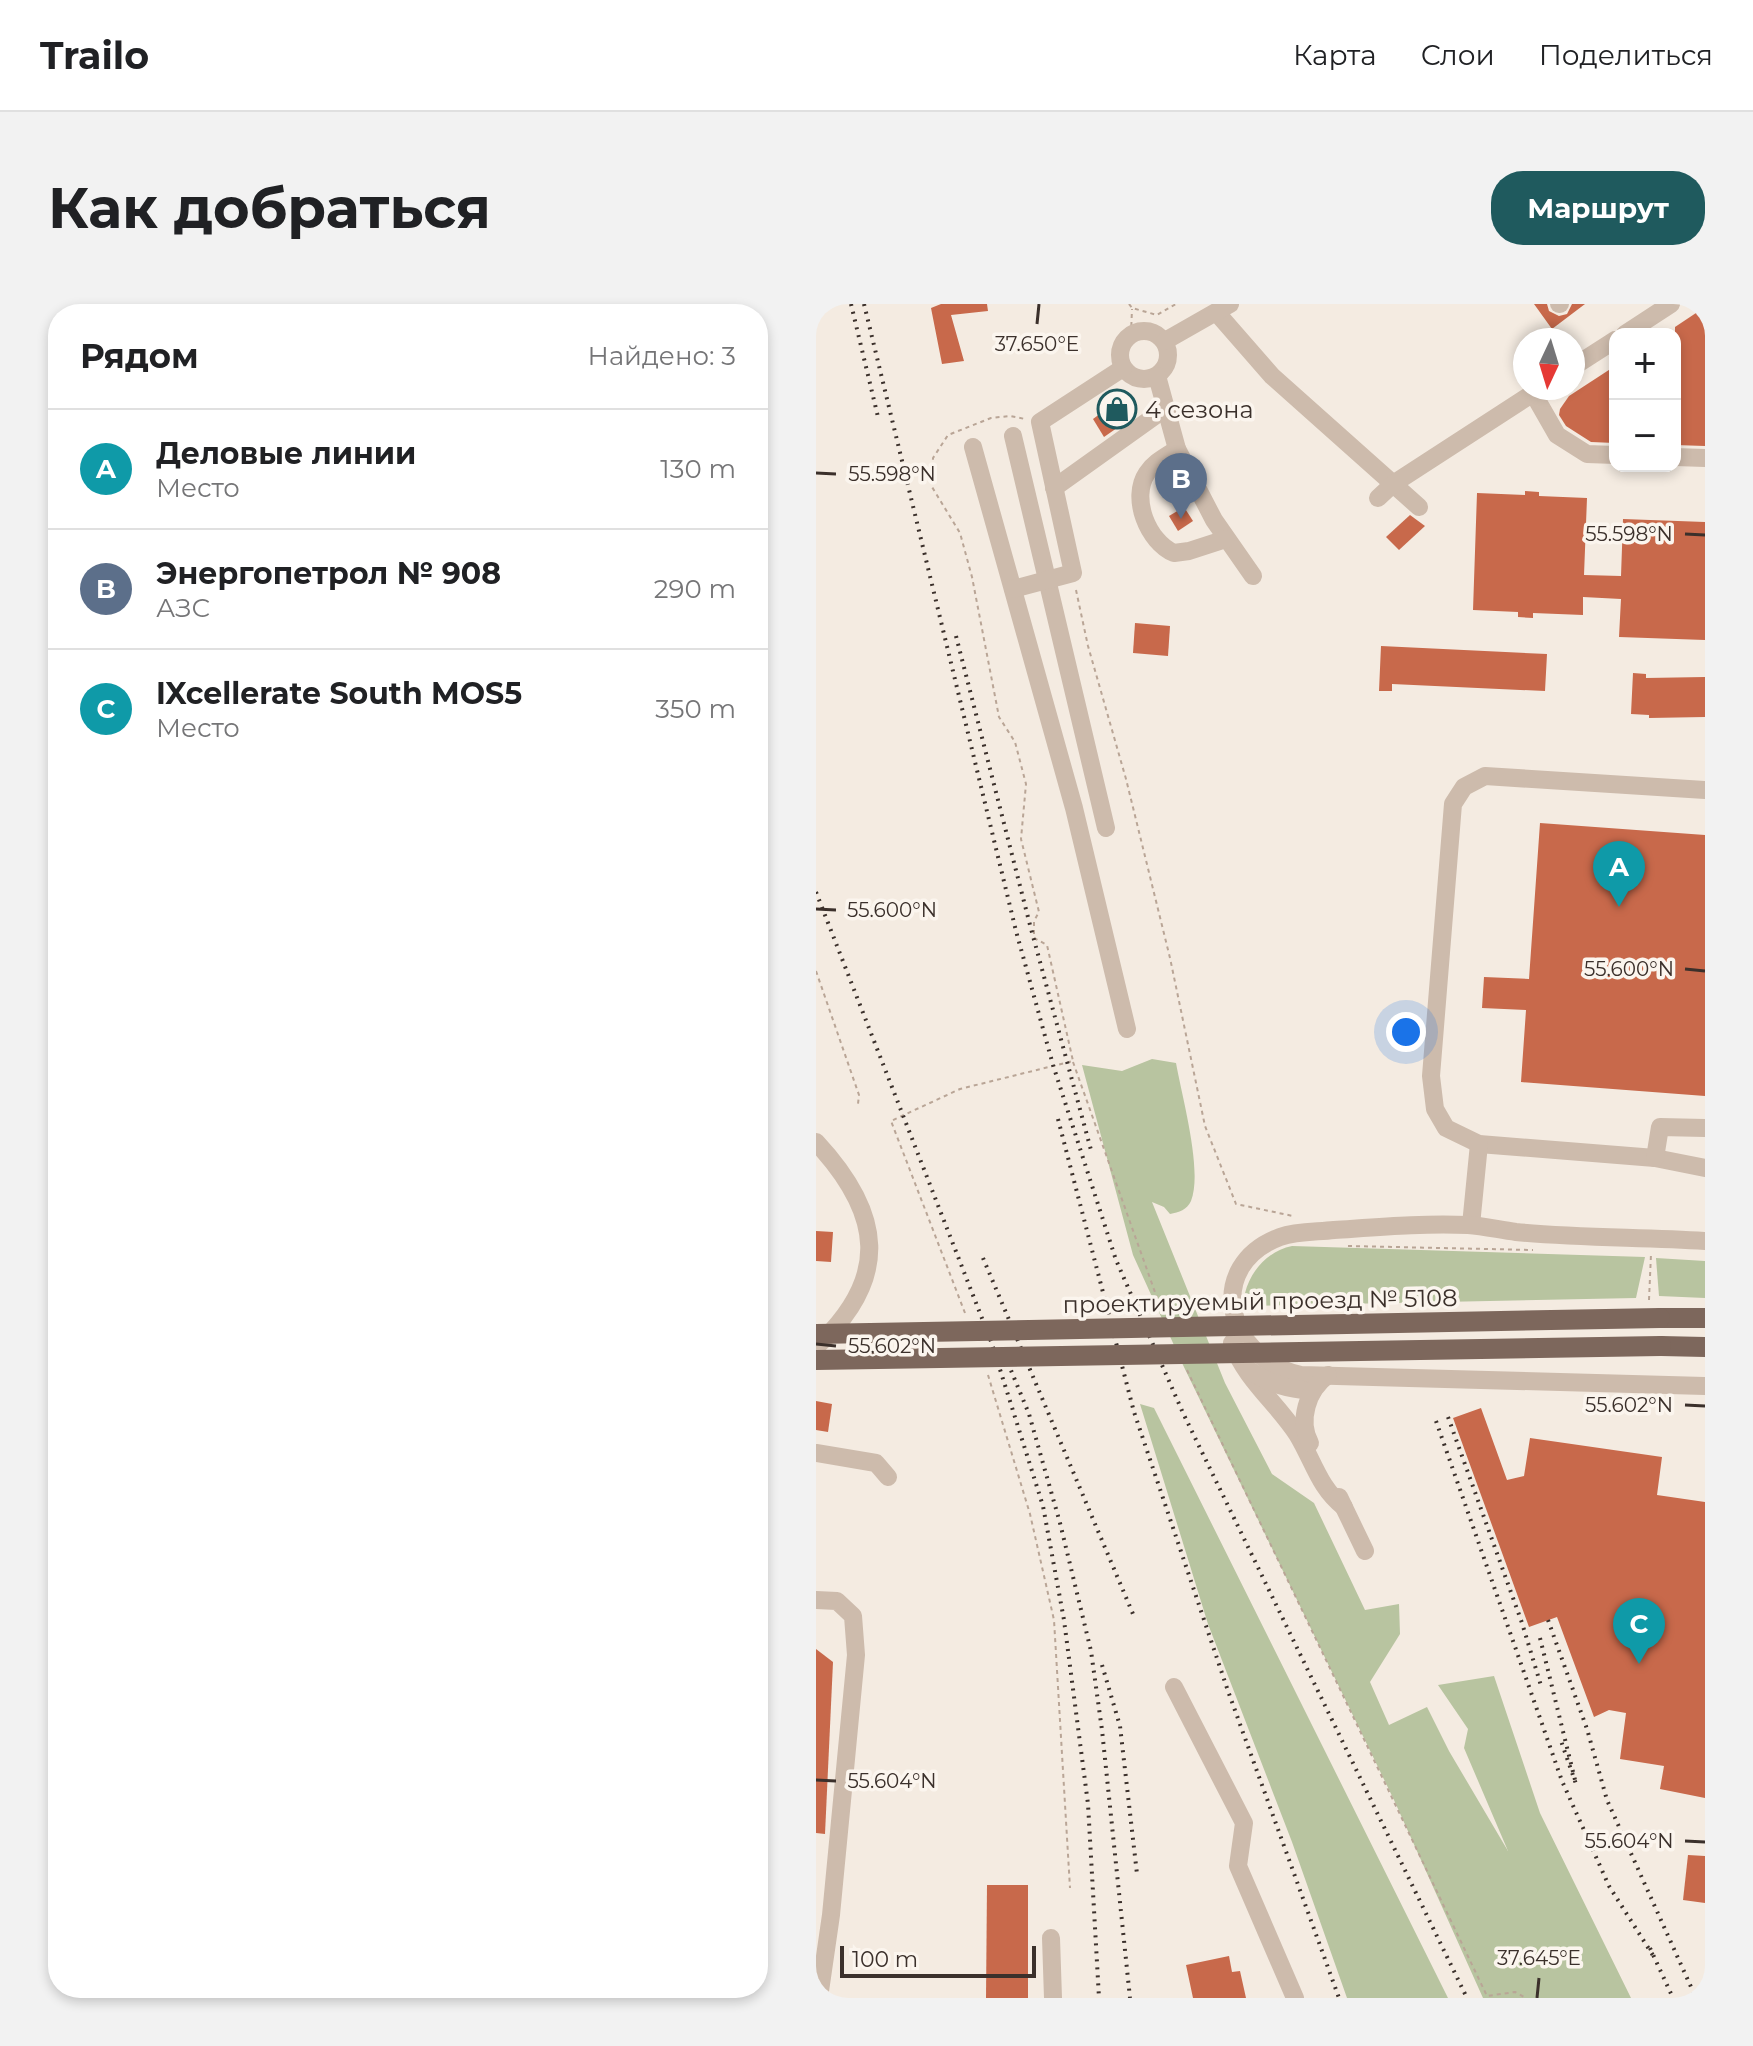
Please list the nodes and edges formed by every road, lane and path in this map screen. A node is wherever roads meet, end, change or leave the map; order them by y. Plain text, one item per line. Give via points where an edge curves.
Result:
1 (1129, 304) edge
2 (1176, 304) edge
3 (1671, 304) edge
4 (1132, 308) junction
5 (1224, 308) edge
6 (1634, 328) edge
7 (1131, 334) junction
8 (1165, 341) junction
9 (1609, 344) edge
10 (1585, 359) edge
11 (1123, 368) junction
12 (1157, 376) junction
13 (1522, 400) edge
14 (1541, 400) edge
15 (1166, 408) junction
16 (1040, 422) junction
17 (1013, 436) dead end
18 (973, 447) dead end
19 (1177, 449) junction
20 (1609, 455) edge
21 (1681, 457) edge
22 (1705, 458) edge
23 (1393, 484) junction
24 (1054, 488) junction
25 (1378, 498) dead end
26 (1419, 507) dead end
27 (1226, 539) junction
28 (1073, 573) junction
29 (1253, 576) dead end
30 (1047, 580) junction
31 (1013, 589) junction
32 (1705, 790) edge
33 (1106, 828) dead end
34 (816, 971) edge
35 (1127, 1029) dead end
36 (1073, 1061) junction
37 (858, 1104) dead end
38 (1705, 1128) edge
39 (816, 1142) edge
40 (1479, 1144) junction
41 (1655, 1158) junction
42 (1705, 1168) edge
43 (1294, 1217) dead end
44 (1471, 1225) junction
45 (1705, 1241) edge
46 (1651, 1253) dead end
47 (1233, 1304) junction
48 (1161, 1309) dead end
49 (1655, 1309) junction
50 (1705, 1318) edge
51 (969, 1323) dead end
52 (816, 1334) edge
53 (816, 1347) edge
54 (1705, 1347) edge
55 (816, 1360) edge
56 (1239, 1363) junction
57 (985, 1366) dead end
58 (1185, 1366) dead end
59 (1328, 1375) junction
60 (1705, 1386) edge
61 (1313, 1391) junction
62 (816, 1453) edge
63 (888, 1477) dead end
64 (1344, 1507) junction
65 (1365, 1551) dead end
66 (816, 1600) edge
67 (1174, 1687) dead end
68 (1070, 1888) dead end
69 (824, 1914) edge
70 (1051, 1938) dead end
71 (1487, 1996) edge
72 (819, 1998) edge
73 (1053, 1998) edge
74 (1295, 1998) edge
75 (1526, 1998) edge

1 - 4 path
2 - 4 path via 1157,315
3 - 6 street
4 - 7 path
5 - 8 street
5 - 23 street via 1272,376
7 - 8 street via 1155,333
7 - 11 street via 1122,343
8 - 12 street via 1168,360
9 - 10 street
11 - 12 street via 1138,379
11 - 16 street
12 - 15 street
13 - 23 street
14 - 20 street via 1557,435 1587,454
15 - 19 street
15 - 24 street
16 - 24 street
16 - 36 path via 991,418 948,435 933,458 932,487 960,533 999,717 1015,742 1026,784 1021,839 1039,912 1034,938 1047,945
17 - 30 street
18 - 31 street
19 - 27 street
19 - 27 street via 1146,473 1140,492 1157,542 1174,553
21 - 22 street
23 - 25 street
23 - 26 street
24 - 28 street
27 - 29 street
28 - 30 street
28 - 43 path via 1170,958 1205,1126 1236,1204
30 - 31 street
30 - 33 street
31 - 35 street via 1074,808
32 - 40 street via 1485,776 1464,787 1453,804 1431,1076 1435,1109 1446,1128
34 - 37 path
36 - 48 path
36 - 51 path via 960,1089 891,1121
38 - 41 street via 1660,1127
39 - 53 street via 863,1210 870,1251 860,1295 841,1325
40 - 41 street
40 - 44 street
41 - 42 street
44 - 45 street
44 - 47 street via 1281,1237 1250,1256 1237,1278
46 - 49 path
47 - 56 street via 1230,1333
47 - 59 street via 1243,1337 1258,1356 1288,1372
49 - 50 main road, проектируемый проезд № 5108
49 - 52 main road, проектируемый проезд № 5108, bridge
54 - 55 main road, bridge
56 - 61 street via 1263,1380
56 - 64 street via 1297,1434 1329,1496
57 - 68 path via 1030,1514 1054,1620
58 - 71 path
59 - 60 street
59 - 61 street
61 - 64 street via 1304,1431
62 - 63 street via 876,1463
64 - 65 street
66 - 69 street via 837,1601 853,1616 856,1655
67 - 74 street via 1244,1823 1238,1866
69 - 72 street
70 - 73 street
71 - 75 path via 1515,1992

